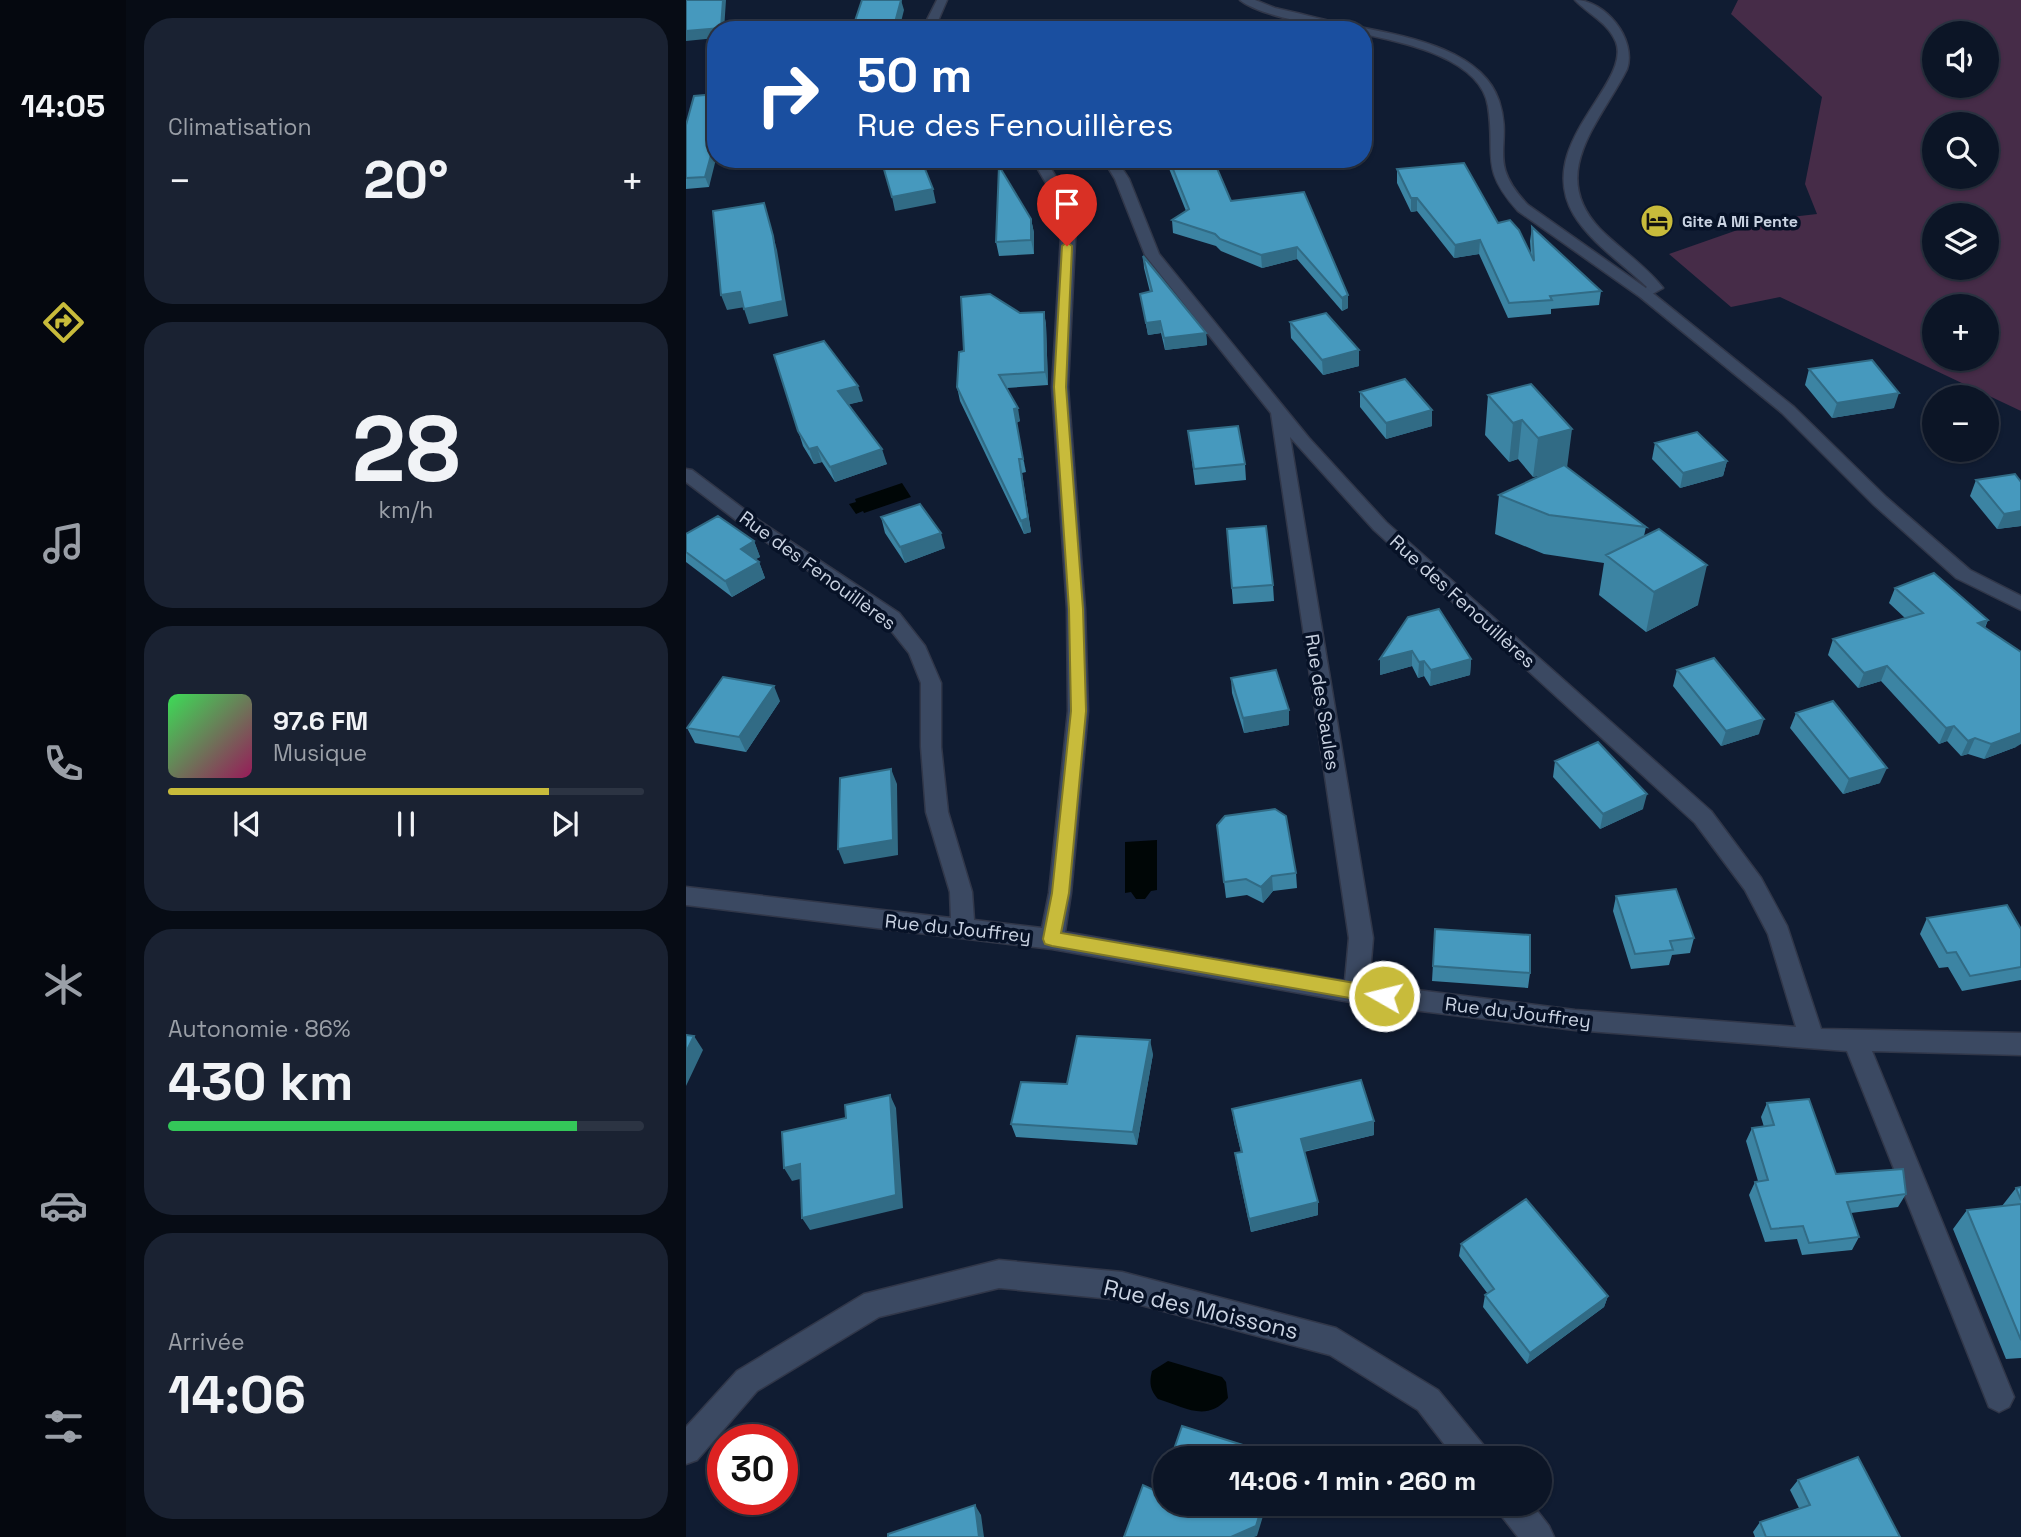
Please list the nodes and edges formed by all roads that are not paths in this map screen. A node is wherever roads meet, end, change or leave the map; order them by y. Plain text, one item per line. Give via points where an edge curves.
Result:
1 (942, 0) edge
2 (1245, 0) edge
3 (1580, 0) edge
4 (932, 21) edge
5 (1319, 21) edge
6 (1372, 33) edge
7 (1044, 168) edge
8 (1115, 168) edge
9 (1645, 294) junction
10 (1277, 411) junction
11 (686, 474) edge
12 (2021, 604) edge
13 (686, 896) edge
14 (963, 930) junction
15 (1052, 939) junction
16 (1356, 993) junction
17 (1812, 1039) junction
18 (1854, 1040) junction
19 (2021, 1044) edge
20 (1999, 1397) dead end
21 (1464, 1446) edge
22 (686, 1449) edge
23 (1521, 1516) edge
24 (1538, 1537) edge

1 - 4 street
2 - 5 street
3 - 9 street via 1617,34 1624,50 1623,67 1588,121 1571,166 1570,184 1580,214 1656,288
6 - 9 street via 1432,48 1476,74 1494,101 1495,170 1506,192
7 - 15 street via 1069,220 1060,387 1078,698
8 - 10 street, Rue des Fenouillères via 1152,255
9 - 12 street via 1788,410 1963,574
10 - 16 street, Rue des Saules via 1361,938
10 - 17 street, Rue des Fenouillères via 1380,526 1703,817 1753,884 1779,933
11 - 14 street, Rue des Fenouillères via 892,618 918,651 931,683 937,812 961,892
13 - 14 street, Rue du Jouffrey
14 - 15 street, Rue du Jouffrey
15 - 16 street, Rue du Jouffrey
16 - 17 street, Rue du Jouffrey via 1575,1020
17 - 18 street, Rue du Jouffrey
18 - 19 street, Rue du Jouffrey
18 - 20 street
21 - 22 street, Rue des Moissons via 1428,1400 1336,1342 1122,1286 999,1274 874,1304 747,1381
23 - 24 street

